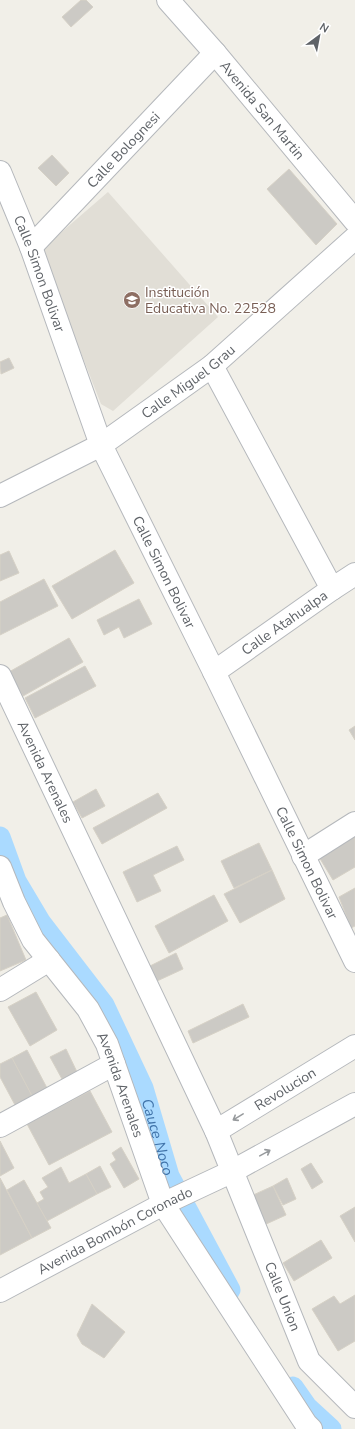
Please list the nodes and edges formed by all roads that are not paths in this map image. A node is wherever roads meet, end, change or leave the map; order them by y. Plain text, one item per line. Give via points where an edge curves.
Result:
1 (168, 0) edge
2 (215, 54) junction
3 (0, 172) edge
4 (355, 221) edge
5 (355, 238) edge
6 (31, 247) junction
7 (212, 366) junction
8 (101, 445) junction
9 (0, 496) edge
10 (355, 574) edge
11 (332, 589) junction
12 (214, 672) junction
13 (0, 676) edge
14 (355, 823) edge
15 (303, 856) junction
16 (0, 867) edge
17 (49, 960) junction
18 (355, 961) edge
19 (0, 990) edge
20 (355, 1046) edge
21 (114, 1064) junction
22 (355, 1104) edge
23 (0, 1126) edge
24 (216, 1131) junction
25 (231, 1172) junction
26 (165, 1203) junction
27 (0, 1291) edge
28 (355, 1408) edge
29 (306, 1427) edge

1 - 2 street, Avenida San Martin
2 - 4 street, Avenida San Martin
2 - 6 street, Calle Bolognesi
3 - 6 street, Calle Simon Bolivar
5 - 7 street, Calle Miguel Grau
6 - 8 street, Calle Simon Bolivar
7 - 8 street, Calle Miguel Grau
7 - 11 street
8 - 9 street, Calle Miguel Grau
8 - 12 street, Calle Simon Bolivar
10 - 11 street, Calle Atahualpa
11 - 12 street, Calle Atahualpa
12 - 15 street, Calle Simon Bolivar
13 - 24 street, Avenida Arenales
14 - 15 street
15 - 18 street, Calle Simon Bolivar
16 - 17 street, Avenida Arenales via 33,940
17 - 19 street
17 - 21 street, Avenida Arenales via 88,1009 107,1044
20 -> 24 street, Revolucion
21 - 23 street
21 - 26 street, Avenida Arenales
25 -> 22 street
24 - 25 street, Avenida Arenales
25 - 26 street, Avenida Bombón Coronado
25 - 28 street, Calle Union via 309,1361
26 - 27 street, Avenida Bombón Coronado
26 - 29 street, Avenida Arenales

